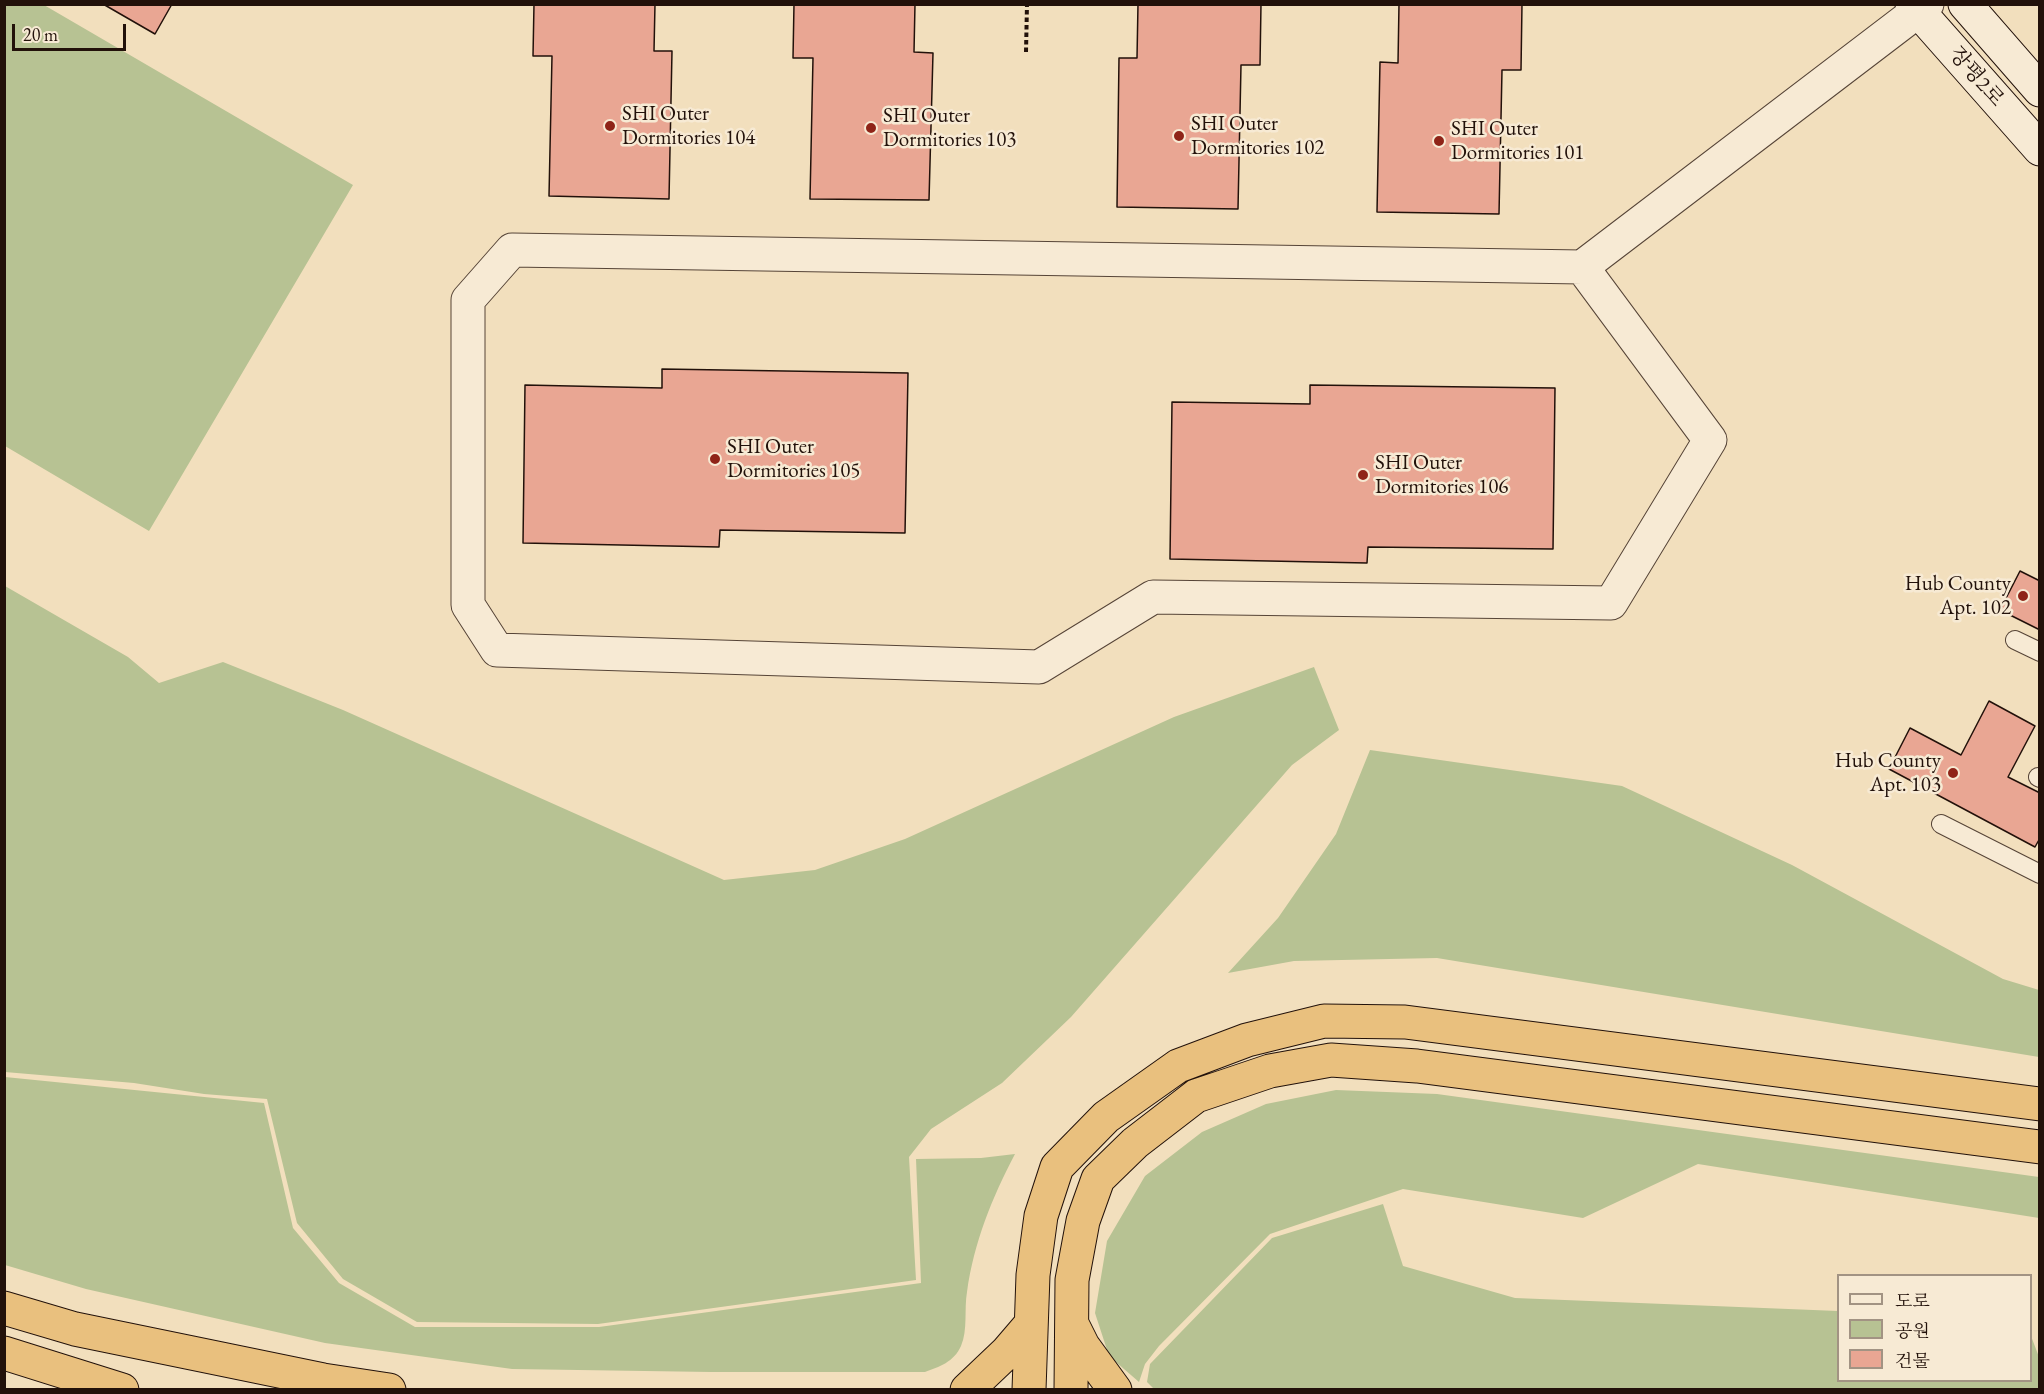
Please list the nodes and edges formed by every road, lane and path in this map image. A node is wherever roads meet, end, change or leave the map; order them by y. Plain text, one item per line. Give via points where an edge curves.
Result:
1 (1027, 4) edge
2 (1965, 4) edge
3 (1919, 7) edge
4 (1026, 52) dead end
5 (2040, 90) edge
6 (2040, 149) edge
7 (1582, 267) junction
8 (2014, 640) dead end
9 (2040, 652) edge
10 (1941, 824) dead end
11 (2040, 874) edge
12 (2040, 1104) edge
13 (2040, 1147) edge
14 (4, 1308) edge
15 (1031, 1324) junction
16 (1073, 1325) junction
17 (4, 1353) edge
18 (122, 1389) edge
19 (388, 1389) edge
20 (968, 1389) edge
21 (1029, 1389) edge
22 (1071, 1389) edge
23 (1115, 1389) edge

1 - 4 path
2 - 5 street, 장평2로
3 - 6 street, 장평2로
3 - 7 street
7 - 7 street via 512,250 468,300 468,605 497,650 1039,667 1153,597 1611,603 1710,440
8 - 9 lane
10 - 11 lane
12 - 15 highway via 1405,1022 1324,1021 1247,1040 1178,1066 1106,1117 1057,1167 1041,1216
13 - 16 highway via 1417,1066 1331,1060 1270,1071 1196,1096 1135,1143 1098,1179 1083,1221 1072,1280
14 - 19 highway via 75,1329 323,1380
15 - 20 highway
15 - 21 highway
16 - 22 highway
16 - 23 highway via 1083,1346
17 - 18 highway

